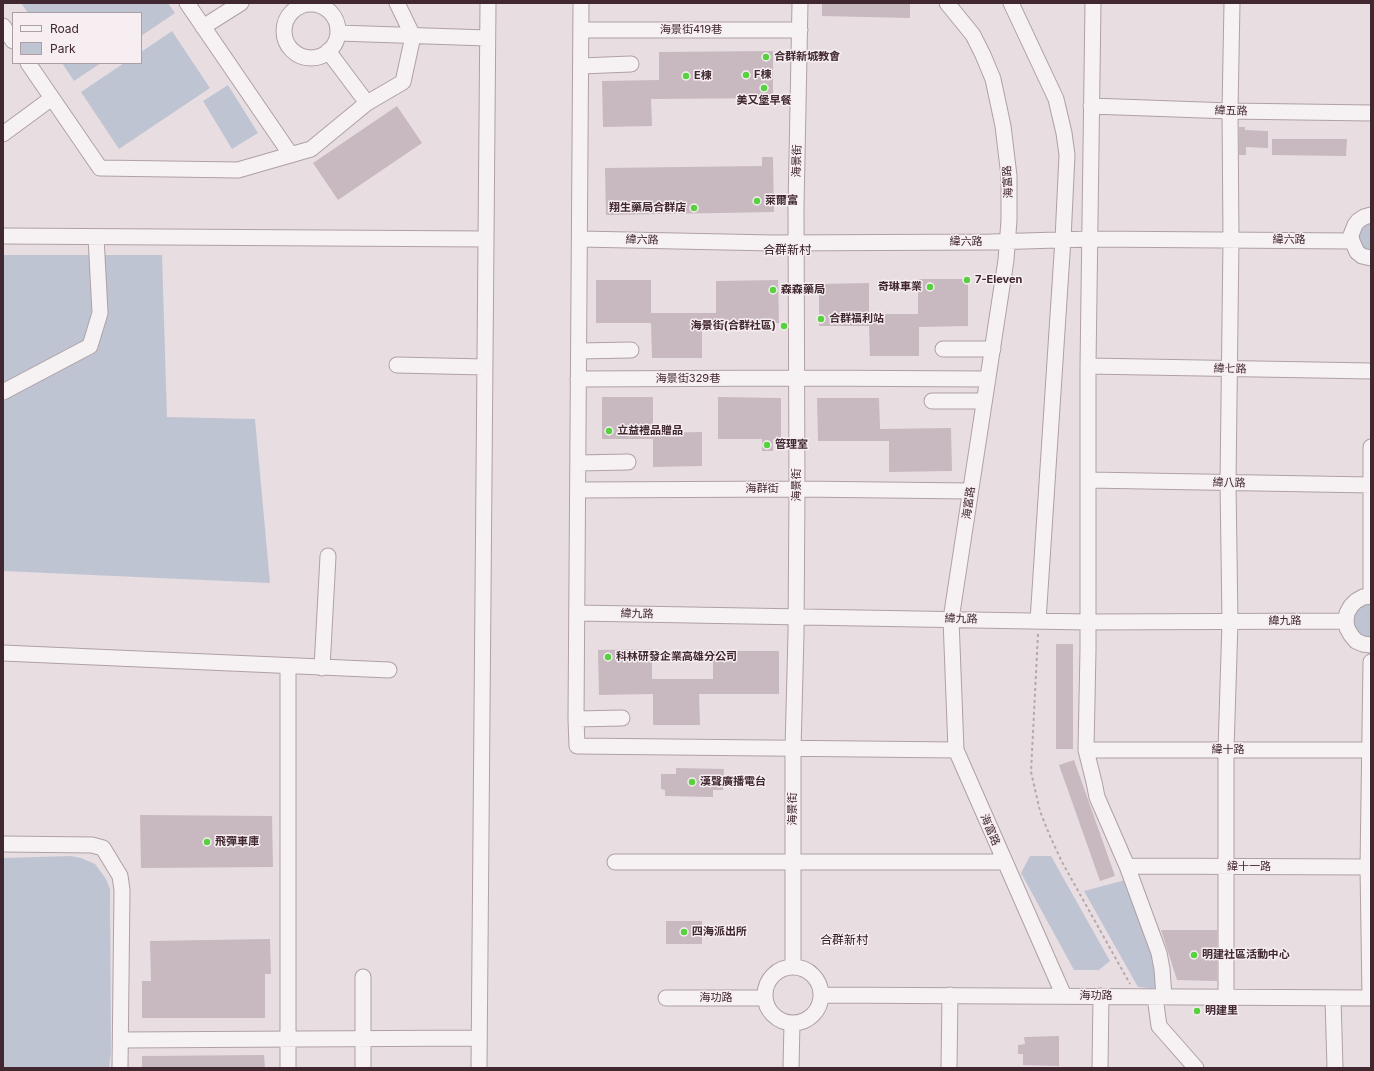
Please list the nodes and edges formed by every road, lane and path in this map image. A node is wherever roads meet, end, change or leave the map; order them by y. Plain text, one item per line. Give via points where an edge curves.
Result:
1 (187, 3) edge
2 (241, 3) edge
3 (397, 3) edge
4 (488, 3) edge
5 (581, 3) edge
6 (800, 3) edge
7 (948, 3) edge
8 (1011, 3) edge
9 (1093, 3) edge
10 (1232, 3) edge
11 (291, 7) edge
12 (3, 26) edge
13 (203, 27) junction
14 (581, 30) junction
15 (800, 30) junction
16 (338, 33) junction
17 (413, 36) junction
18 (487, 38) junction
19 (12, 40) edge
20 (328, 51) junction
21 (29, 64) edge
22 (631, 64) dead end
23 (581, 66) junction
24 (52, 98) junction
25 (367, 103) junction
26 (1091, 106) junction
27 (1230, 111) junction
28 (1371, 113) edge
29 (3, 134) edge
30 (291, 155) junction
31 (1371, 216) edge
32 (3, 236) edge
33 (96, 237) junction
34 (486, 239) junction
35 (580, 239) junction
36 (1063, 239) junction
37 (1090, 239) junction
38 (1232, 240) junction
39 (1352, 240) junction
40 (1008, 242) junction
41 (797, 243) junction
42 (1371, 258) edge
43 (943, 349) dead end
44 (993, 349) junction
45 (631, 350) dead end
46 (579, 351) junction
47 (397, 365) dead end
48 (1088, 366) junction
49 (485, 367) junction
50 (1229, 369) junction
51 (1371, 371) edge
52 (797, 378) junction
53 (988, 379) junction
54 (578, 380) junction
55 (3, 392) edge
56 (932, 401) dead end
57 (984, 401) junction
58 (1371, 447) edge
59 (628, 462) dead end
60 (578, 463) junction
61 (1088, 480) junction
62 (1228, 483) junction
63 (1370, 485) edge
64 (797, 489) junction
65 (578, 490) junction
66 (970, 491) junction
67 (328, 556) dead end
68 (1371, 596) edge
69 (577, 613) junction
70 (796, 617) junction
71 (952, 619) junction
72 (1346, 620) junction
73 (1038, 621) junction
74 (1087, 622) junction
75 (1230, 622) junction
76 (1371, 645) edge
77 (3, 653) edge
78 (1371, 662) edge
79 (288, 666) junction
80 (322, 668) junction
81 (389, 670) dead end
82 (622, 718) dead end
83 (576, 719) junction
84 (793, 749) junction
85 (956, 750) junction
86 (1086, 750) junction
87 (1226, 750) junction
88 (1370, 750) edge
89 (3, 844) edge
90 (615, 862) dead end
91 (793, 862) junction
92 (1004, 862) junction
93 (1127, 866) junction
94 (1227, 867) junction
95 (1370, 868) edge
96 (793, 967) junction
97 (363, 978) dead end
98 (821, 995) junction
99 (950, 995) junction
100 (1064, 996) junction
101 (1101, 996) junction
102 (1137, 997) junction
103 (1160, 997) junction
104 (1226, 997) junction
105 (666, 998) dead end
106 (765, 998) junction
107 (1333, 998) junction
108 (1370, 998) edge
109 (792, 1023) junction
110 (479, 1038) junction
111 (288, 1039) junction
112 (363, 1039) junction
113 (121, 1040) junction
114 (120, 1068) edge
115 (288, 1068) edge
116 (363, 1068) edge
117 (479, 1068) edge
118 (792, 1068) edge
119 (949, 1068) edge
120 (1100, 1068) edge
121 (1196, 1068) edge
122 (1335, 1068) edge

1 - 13 street
2 - 13 street
3 - 17 street
4 - 18 street
5 - 14 street
6 - 15 street, 海景街
7 - 40 street, 海富路 via 973,35 993,79 1009,176
8 - 36 street via 1056,99 1064,133 1067,155
9 - 26 street
10 - 27 street
11 - 16 street via 310,4 327,9 337,24
11 - 20 street via 283,33 290,48 296,54 313,58
12 - 19 street
13 - 30 street
14 - 15 street, 海景街419巷
14 - 23 street
15 - 41 street, 海景街
16 - 17 street
16 - 20 street
17 - 18 street
17 - 25 street via 403,82
18 - 34 street
20 - 25 street
21 - 24 street
22 - 23 street
23 - 35 street
24 - 29 street
24 - 30 street via 100,168 238,170
25 - 30 street via 311,149
26 - 27 street, 緯五路
26 - 37 street
27 - 28 street, 緯五路
27 - 38 street
31 - 39 street via 1364,217 1355,225
32 - 33 street
33 - 34 street
33 - 55 street via 100,313 90,346
34 - 49 street
35 - 41 street, 緯六路
35 - 46 street
36 - 37 street, 緯六路
36 - 40 street, 緯六路
36 - 73 street
37 - 38 street, 緯六路
37 - 48 street
38 - 39 street, 緯六路
38 - 50 street
39 - 42 street via 1357,252
40 - 41 street, 緯六路
40 - 44 street, 海富路
41 - 52 street, 海景街
43 - 44 street
44 - 53 street, 海富路
45 - 46 street
46 - 54 street
47 - 49 street
48 - 50 street, 緯七路
48 - 61 street
49 - 110 street
50 - 51 street, 緯七路
50 - 62 street
52 - 53 street, 海景街329巷
52 - 54 street, 海景街329巷
52 - 64 street, 海景街
53 - 57 street, 海富路
54 - 60 street
56 - 57 street
57 - 66 street, 海富路
58 - 63 street
59 - 60 street
60 - 65 street
61 - 62 street, 緯八路
61 - 74 street
62 - 63 street, 緯八路
62 - 75 street
63 - 68 street
64 - 65 street, 海群街
64 - 66 street, 海群街
64 - 70 street, 海景街
65 - 69 street
66 - 71 street, 海富路
67 - 80 street
68 - 72 street via 1356,601 1347,613
69 - 70 street, 緯九路
69 - 83 street
70 - 71 street, 緯九路
70 - 84 street, 海景街
71 - 73 street, 緯九路
71 - 85 street, 海富路
72 - 75 street, 緯九路
72 - 76 street via 1347,628 1356,641
73 - 74 street, 緯九路
73 - 102 path via 1030,772 1040,811 1062,862
74 - 75 street, 緯九路
74 - 86 street
75 - 87 street
77 - 79 street
78 - 88 street
79 - 80 street
79 - 111 street
80 - 81 street
82 - 83 street
83 - 84 street via 577,746
84 - 85 street
84 - 91 street, 海景街
85 - 92 street, 海富路
86 - 87 street, 緯十路
86 - 93 street via 1097,797
87 - 88 street, 緯十路
87 - 94 street
88 - 95 street
89 - 113 street via 92,845 103,848 113,862 120,876 122,890
90 - 91 street
91 - 92 street
91 - 96 street, 海景街
92 - 100 street, 海富路
93 - 94 street, 緯十一路
93 - 103 street via 1159,953 1162,969
94 - 95 street, 緯十一路
94 - 104 street
95 - 108 street
96 - 98 street via 802,968 816,978
96 - 106 street via 784,968 769,980
97 - 112 street
98 - 99 street, 海功路
98 - 109 street via 816,1012 801,1022
99 - 100 street, 海功路
99 - 119 street
100 - 101 street, 海功路
101 - 102 street, 海功路
101 - 120 street
102 - 103 street, 海功路
103 - 104 street, 海功路
103 - 121 street via 1159,1026
104 - 107 street, 海功路
105 - 106 street, 海功路
106 - 109 street via 774,1015
107 - 108 street, 海功路
107 - 122 street
109 - 118 street
110 - 112 street
110 - 117 street
111 - 112 street
111 - 113 street
111 - 115 street
112 - 116 street
113 - 114 street

